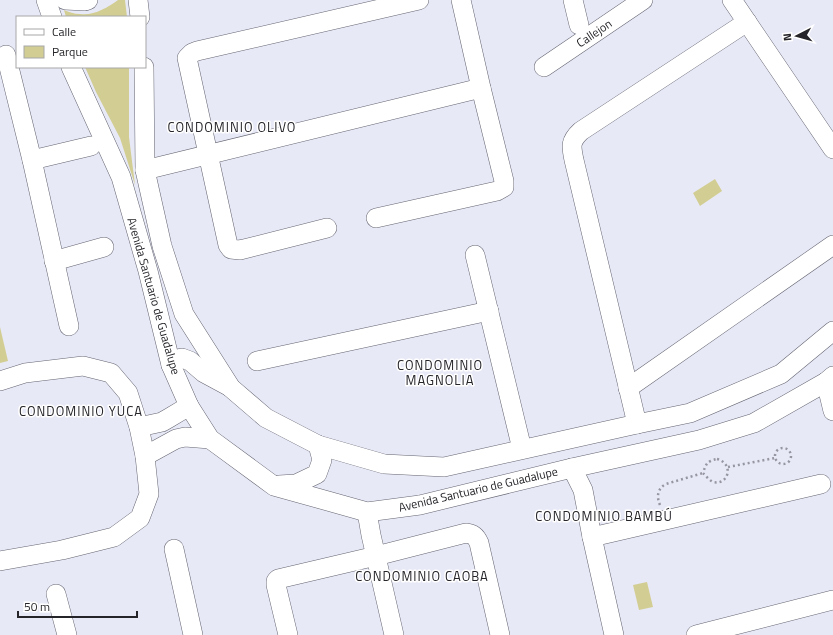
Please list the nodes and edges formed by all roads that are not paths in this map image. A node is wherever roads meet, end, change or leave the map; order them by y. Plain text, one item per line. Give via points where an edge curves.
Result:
1 (46, 0) edge
2 (65, 0) edge
3 (88, 0) edge
4 (138, 0) edge
5 (419, 0) edge
6 (461, 0) edge
7 (573, 0) edge
8 (643, 0) edge
9 (732, 0) edge
10 (52, 16) edge
11 (140, 16) edge
12 (747, 22) junction
13 (579, 25) dead end
14 (8, 55) edge
15 (544, 67) dead end
16 (71, 68) edge
17 (144, 68) edge
18 (481, 88) junction
19 (91, 146) dead end
20 (833, 149) edge
21 (208, 155) junction
22 (32, 160) junction
23 (145, 170) junction
24 (376, 218) dead end
25 (327, 228) dead end
26 (833, 245) edge
27 (104, 247) dead end
28 (475, 256) dead end
29 (54, 261) junction
30 (489, 312) junction
31 (69, 326) dead end
32 (833, 331) edge
33 (258, 361) dead end
34 (171, 364) junction
35 (830, 379) edge
36 (0, 380) edge
37 (232, 388) junction
38 (630, 394) junction
39 (189, 406) junction
40 (833, 411) edge
41 (637, 424) junction
42 (139, 426) junction
43 (210, 439) junction
44 (318, 445) junction
45 (522, 449) junction
46 (145, 456) junction
47 (572, 468) junction
48 (821, 484) dead end
49 (274, 486) junction
50 (367, 512) junction
51 (592, 537) junction
52 (174, 548) dead end
53 (376, 556) junction
54 (0, 561) edge
55 (56, 594) dead end
56 (833, 600) edge
57 (67, 635) edge
58 (193, 635) edge
59 (288, 635) edge
60 (394, 635) edge
61 (500, 635) edge
62 (614, 635) edge
63 (696, 635) edge

1 - 10 street
2 - 3 street
4 - 11 street
5 - 21 street via 192,53 187,58
6 - 18 street
7 - 13 street
8 - 15 street, Callejon
9 - 12 street
12 - 20 street
12 - 38 street via 581,131 571,144
14 - 22 street
16 - 34 street, Avenida Santuario de Guadalupe via 121,177
17 - 23 street, Avenida Santuario de Guadalupe
18 - 21 street
18 - 24 street via 504,188
19 - 22 street
21 - 23 street
21 - 25 street via 228,245 232,250
22 - 29 street
23 - 37 street, Avenida Santuario de Guadalupe via 162,246 184,314
26 - 38 street
27 - 29 street
28 - 30 street
29 - 31 street
30 - 33 street
30 - 45 street
32 - 41 street, Avenida Santuario de Guadalupe via 781,374 690,413
34 - 37 street via 182,358
34 - 39 street, Avenida Santuario de Guadalupe
35 - 40 street
35 - 47 street, Avenida Santuario de Guadalupe via 754,423 698,440
36 - 42 street via 25,373 84,366 111,373 128,393
37 - 44 street, Avenida Santuario de Guadalupe via 266,418
38 - 41 street
39 - 42 street via 162,422
39 - 43 street, Avenida Santuario de Guadalupe
41 - 45 street, Avenida Santuario de Guadalupe
42 - 46 street
43 - 46 street via 176,439
43 - 49 street, Avenida Santuario de Guadalupe
44 - 45 street, Avenida Santuario de Guadalupe via 384,464 444,467
44 - 49 street via 322,460 317,474 296,484
46 - 54 street via 149,494 140,518 114,537 62,550
47 - 50 street, Avenida Santuario de Guadalupe via 420,505
47 - 51 street via 583,490
48 - 51 street
49 - 50 street, Avenida Santuario de Guadalupe
50 - 53 street
51 - 62 street
52 - 58 street
53 - 59 street via 278,579 276,585
53 - 60 street
53 - 61 street via 466,533 474,535 479,543
55 - 57 street
56 - 63 street

